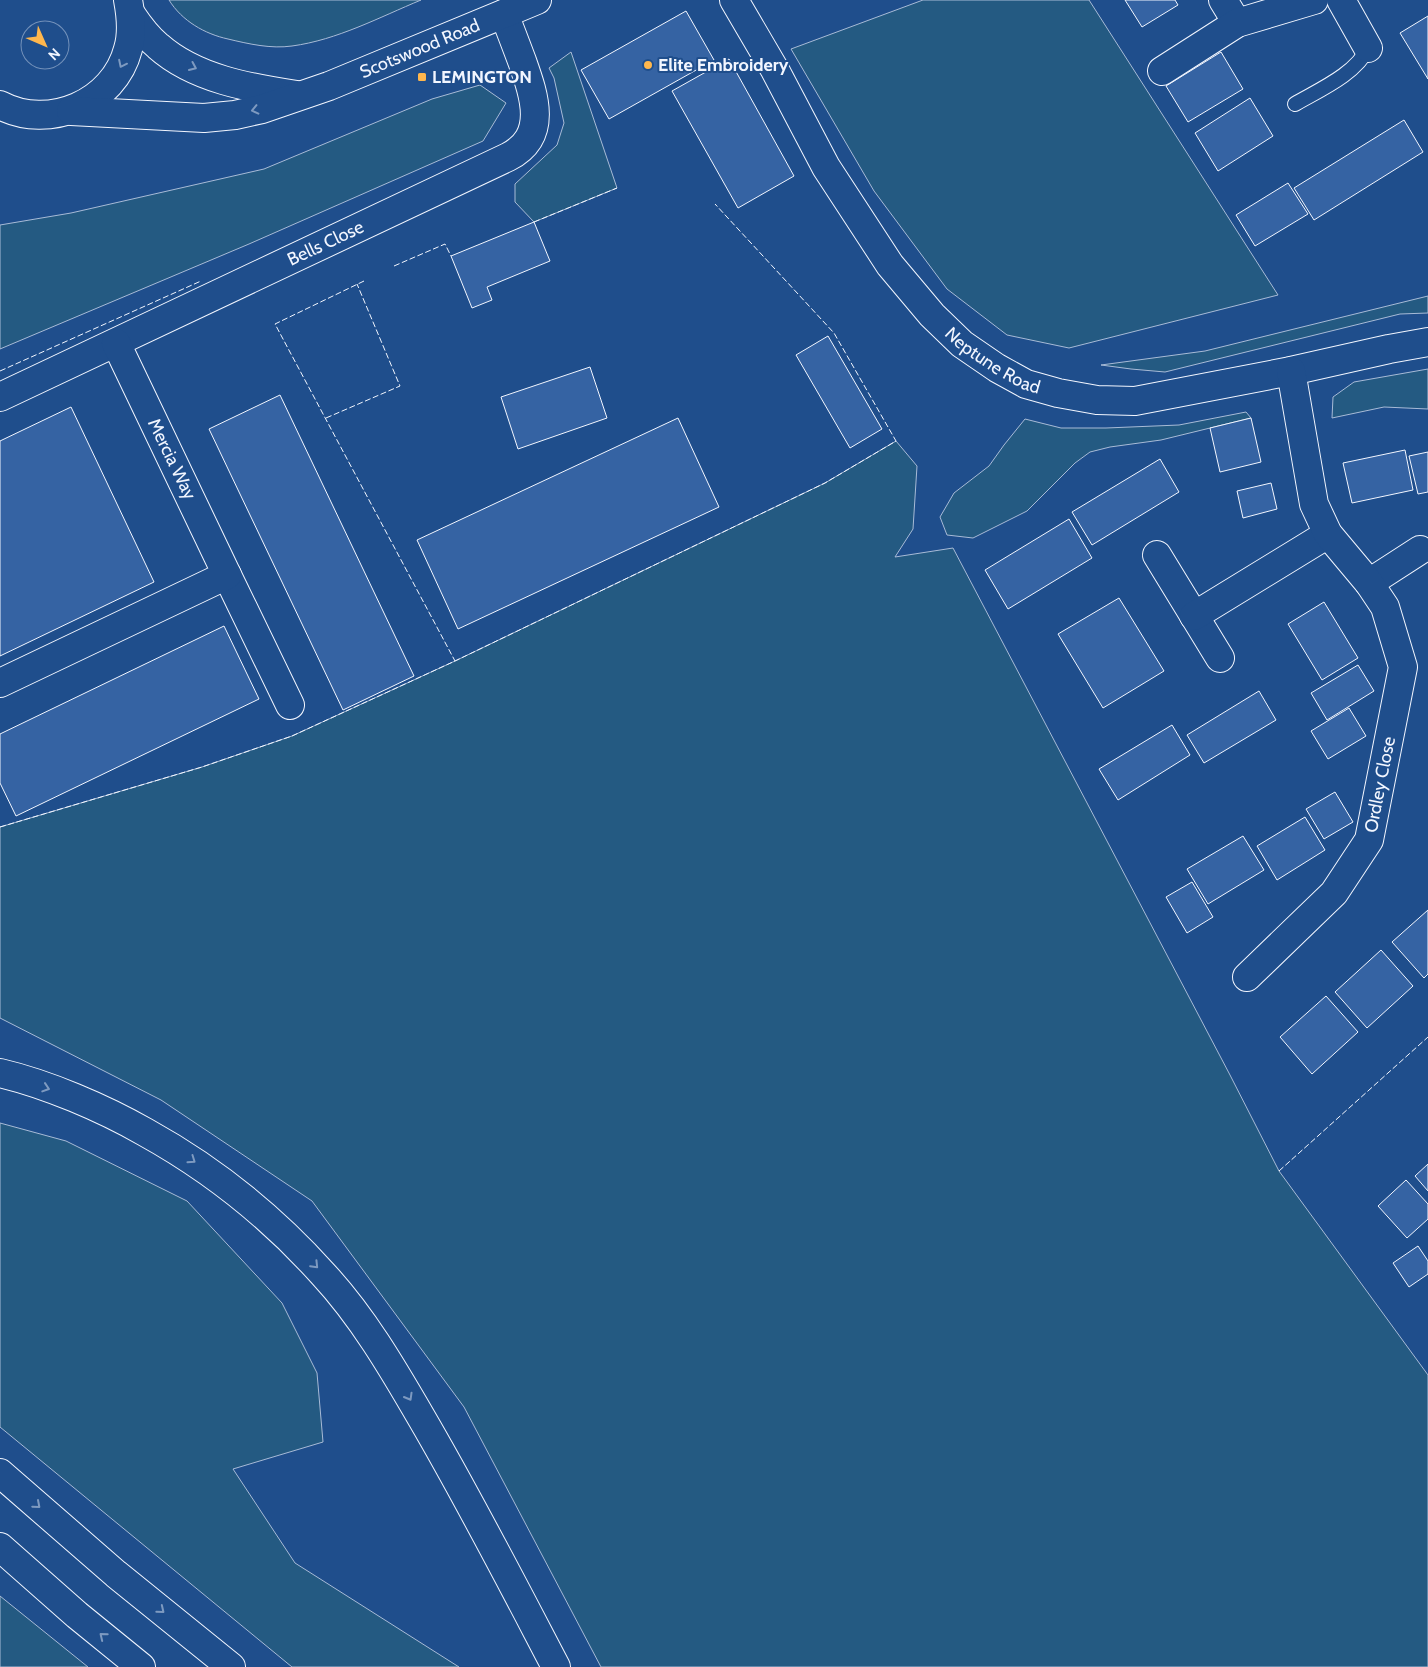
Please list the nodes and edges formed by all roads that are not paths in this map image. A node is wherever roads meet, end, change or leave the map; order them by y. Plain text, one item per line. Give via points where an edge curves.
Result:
1 (537, 0) edge
2 (734, 0) edge
3 (1223, 0) edge
4 (1314, 0) edge
5 (1341, 0) edge
6 (129, 7) edge
7 (504, 14) junction
8 (1237, 23) junction
9 (1368, 48) joint
10 (1162, 71) dead end
11 (301, 95) junction
12 (1295, 104) dead end
13 (2, 107) edge
14 (71, 110) junction
15 (1428, 342) edge
16 (116, 343) junction
17 (1291, 371) junction
18 (0, 397) edge
19 (1328, 534) junction
20 (1420, 550) dead end
21 (1157, 555) dead end
22 (227, 575) junction
23 (1369, 584) junction
24 (1194, 616) junction
25 (1220, 658) dead end
26 (0, 683) edge
27 (290, 705) dead end
28 (1247, 976) dead end
29 (0, 1074) edge
30 (0, 1473) edge
31 (0, 1547) edge
32 (141, 1667) edge
33 (230, 1667) edge
34 (556, 1667) edge

1 - 7 main road, Scotswood Road
2 - 17 main road, Neptune Road via 826,167 890,265 938,321 990,364 1026,384 1058,393 1116,401 1135,401
3 - 8 main road
4 - 8 main road
5 - 9 main road
6 -> 11 main road via 144,33 174,59 230,82
6 -> 14 main road via 131,32 122,66 100,94
7 - 11 main road, Scotswood Road
7 - 16 main road, Bells Close via 534,99 532,132 520,149
8 - 10 main road
9 - 12 lane via 1364,58 1352,70
11 -> 14 main road, Scotswood Road via 262,109 204,118
13 - 14 main road via 39,116
15 - 17 main road, Neptune Road
16 - 18 main road, Bells Close
16 - 22 main road, Mercia Way
17 - 19 main road, Ordley Close via 1314,504
19 - 23 main road, Ordley Close
19 - 24 main road
20 - 23 main road
21 - 24 main road
22 - 26 main road
22 - 27 main road, Mercia Way
23 - 28 main road, Ordley Close via 1386,607 1404,667 1369,840 1334,893
24 - 25 main road
29 -> 34 main road via 65,1094 124,1120 179,1151 232,1188 280,1229 324,1275 364,1325 404,1387
30 -> 33 main road
32 -> 31 main road

